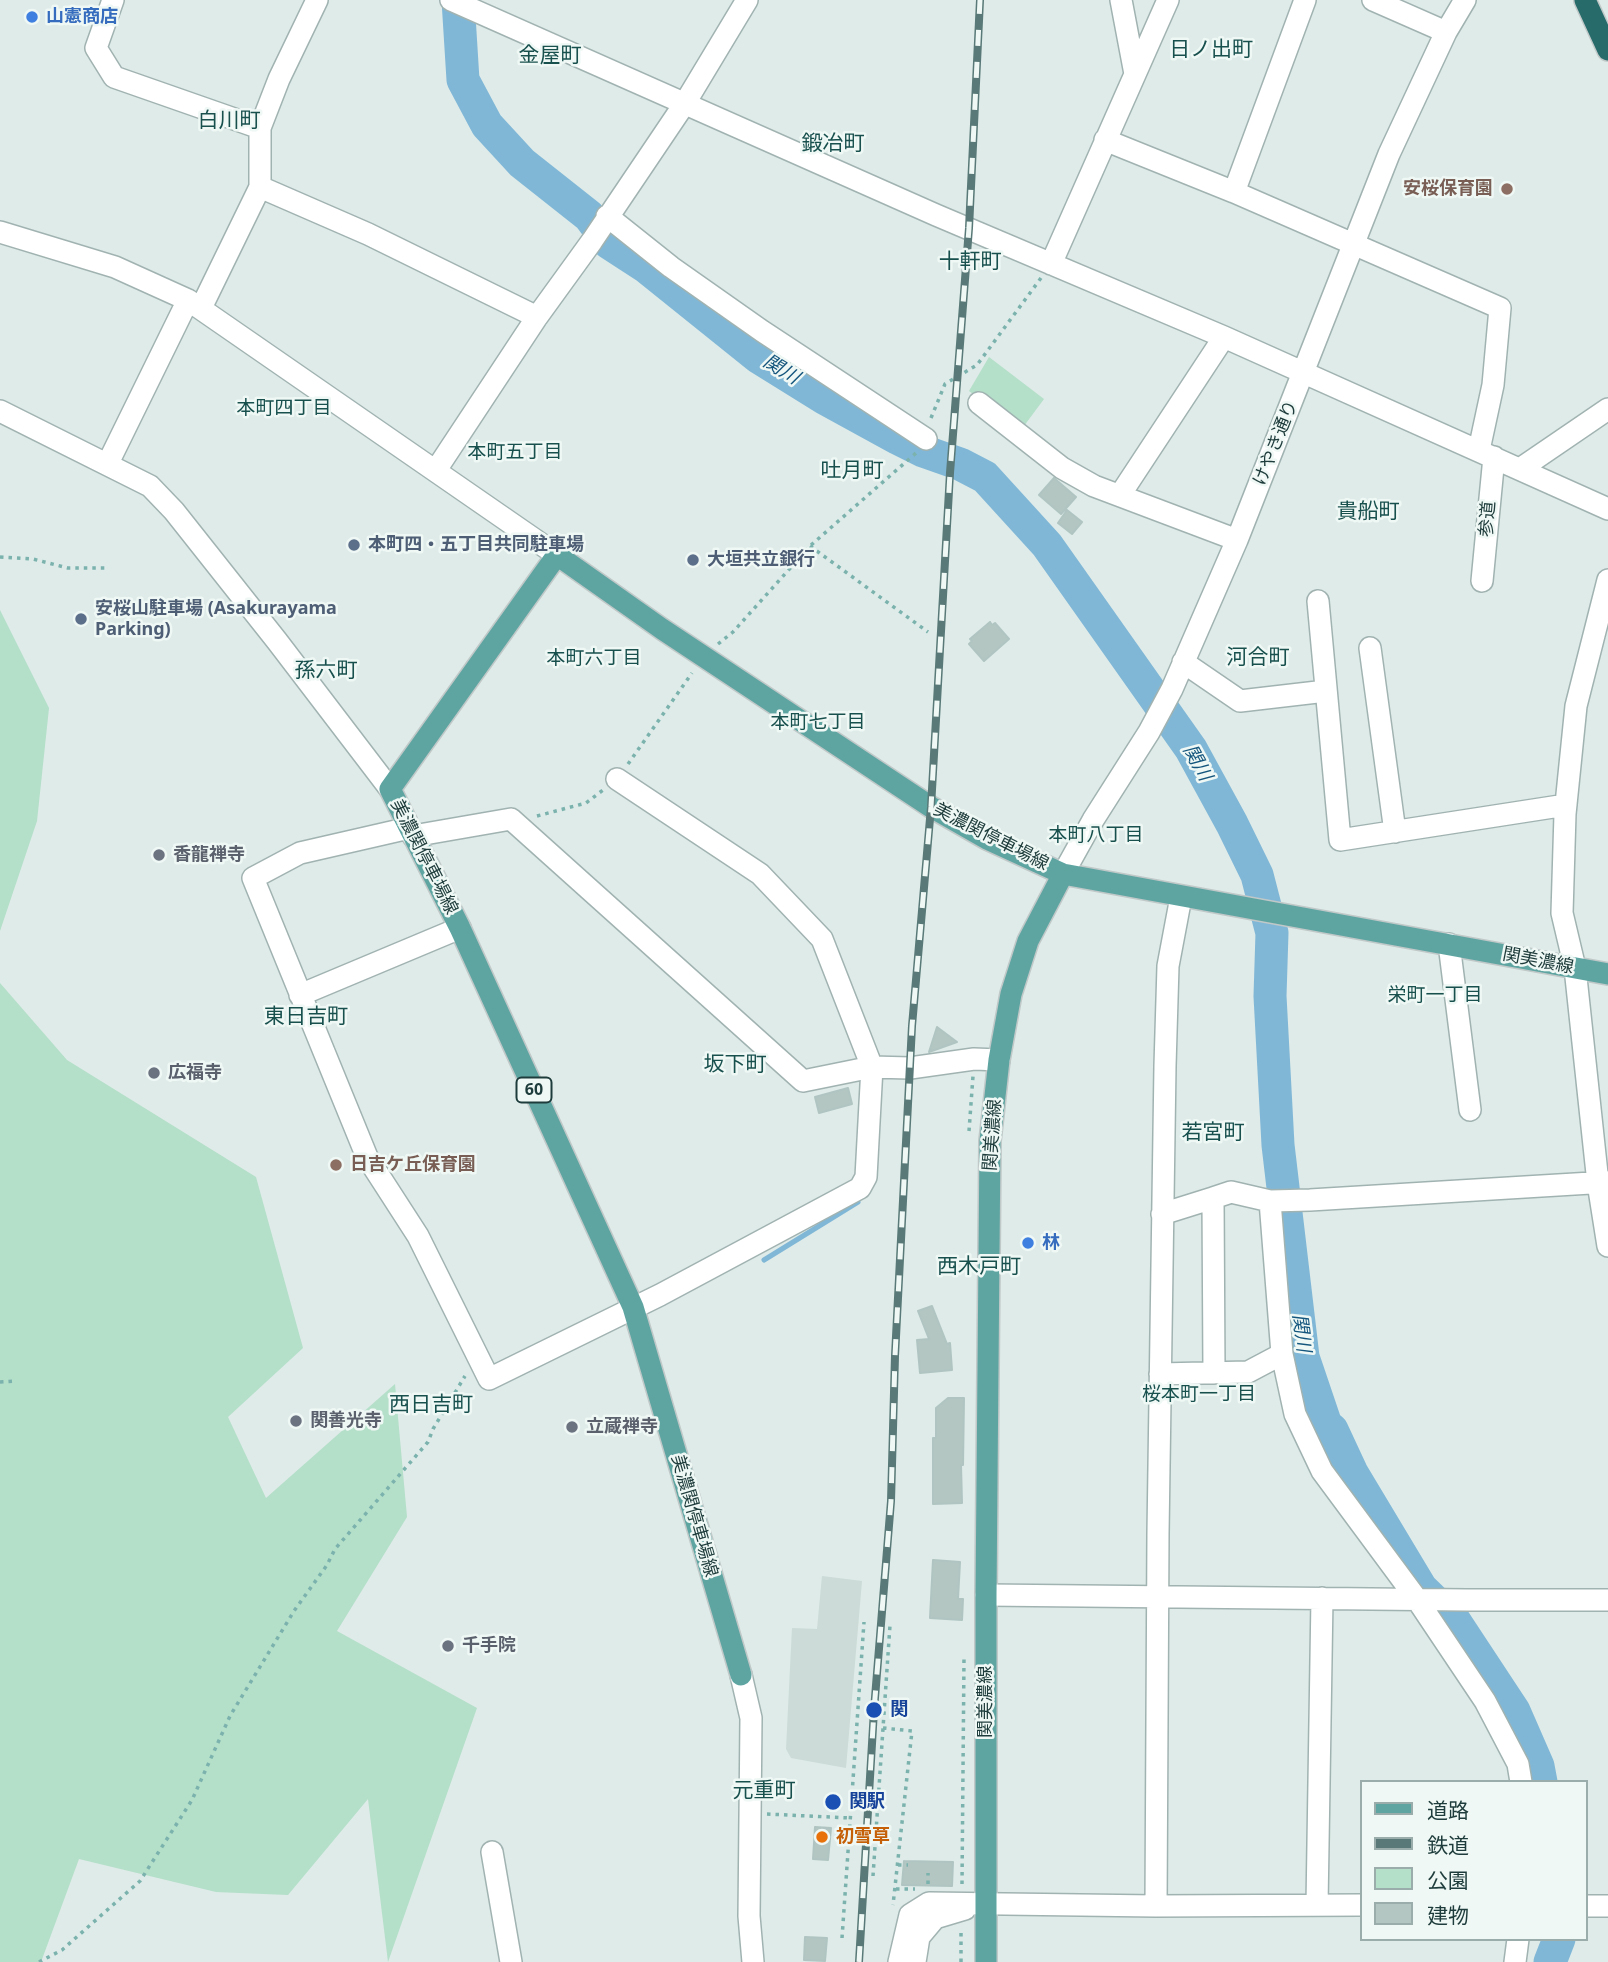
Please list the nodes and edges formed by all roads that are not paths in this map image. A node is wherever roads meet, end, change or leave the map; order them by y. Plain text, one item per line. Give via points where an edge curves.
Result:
1 (113, 0) edge
2 (317, 0) edge
3 (451, 0) edge
4 (747, 0) edge
5 (1121, 0) edge
6 (1168, 0) edge
7 (1306, 0) edge
8 (1465, 0) edge
9 (1585, 0) edge
10 (1380, 2) edge
11 (485, 10) edge
12 (1446, 32) junction
13 (1608, 50) edge
14 (1135, 74) junction
15 (685, 103) junction
16 (260, 128) junction
17 (1105, 140) junction
18 (260, 187) junction
19 (1234, 192) junction
20 (606, 217) junction
21 (0, 232) edge
22 (1352, 245) junction
23 (1051, 264) junction
24 (195, 304) junction
25 (537, 317) junction
26 (1224, 337) junction
27 (1304, 372) junction
28 (979, 403) dead end
29 (1608, 409) edge
30 (0, 411) edge
31 (926, 439) road end
32 (1486, 454) junction
33 (108, 463) junction
34 (1520, 469) junction
35 (436, 470) junction
36 (1120, 495) junction
37 (1608, 509) edge
38 (1237, 540) junction
39 (557, 555) junction
40 (1608, 580) edge
41 (1482, 582) dead end
42 (1318, 601) dead end
43 (1370, 648) dead end
44 (1183, 662) junction
45 (1326, 691) junction
46 (617, 779) road end
47 (390, 789) junction
48 (1566, 805) junction
49 (411, 832) junction
50 (1395, 832) junction
51 (1063, 874) junction
52 (1181, 897) junction
53 (460, 928) junction
54 (1449, 944) junction
55 (1575, 968) junction
56 (1608, 974) edge
57 (300, 995) junction
58 (999, 1060) junction
59 (872, 1067) junction
60 (1470, 1110) dead end
61 (1603, 1183) edge
62 (1213, 1198) junction
63 (1270, 1201) junction
64 (1162, 1214) junction
65 (1608, 1246) edge
66 (633, 1307) junction
67 (1282, 1354) junction
68 (1214, 1373) junction
69 (1160, 1374) junction
70 (986, 1595) junction
71 (1158, 1595) junction
72 (1322, 1598) junction
73 (1417, 1598) junction
74 (1608, 1600) edge
75 (741, 1675) joint
76 (1521, 1780) edge
77 (492, 1852) dead end
78 (987, 1903) junction
79 (1317, 1905) junction
80 (1360, 1905) edge
81 (1156, 1906) junction
82 (1587, 1906) edge
83 (1608, 1906) edge
84 (1518, 1941) edge
85 (511, 1962) edge
86 (753, 1962) edge
87 (899, 1962) edge
88 (915, 1962) edge
89 (986, 1962) edge
90 (1515, 1962) edge

1 - 16 street via 96,48 114,77
2 - 16 street
3 - 11 street
4 - 15 street
5 - 14 street
6 - 14 street
7 - 19 street
8 - 12 street, けやき通り
9 - 13 highway
10 - 12 street
11 - 15 street
12 - 22 street, けやき通り
14 - 17 street
15 - 20 street
15 - 23 street
16 - 18 street
17 - 19 street
17 - 23 street
18 - 24 street
18 - 25 street
19 - 22 street
20 - 25 street
20 - 31 street via 762,331
21 - 24 street via 115,267
22 - 27 street, けやき通り
22 - 32 street, 参道 via 1500,308
23 - 26 street
24 - 33 street
24 - 35 street
25 - 35 street
26 - 27 street
26 - 36 street
27 - 32 street
27 - 38 street, けやき通り
28 - 36 street via 1062,468
29 - 34 street
30 - 33 street
32 - 34 street
32 - 41 street, 参道
33 - 47 street via 150,486 174,511
34 - 37 street
35 - 39 street
36 - 38 street
38 - 44 street, けやき通り
39 - 47 main road, 美濃関停車場線
39 - 51 main road, 美濃関停車場線 via 931,807
40 - 48 street via 1576,706
42 - 45 street
43 - 50 street
44 - 45 street via 1240,701
44 - 51 street, けやき通り via 1149,732
45 - 50 street via 1340,840
46 - 59 street via 760,874 822,939
47 - 49 main road, 美濃関停車場線 / 60
48 - 50 street
48 - 55 street via 1562,913
49 - 53 main road, 美濃関停車場線 / 60
49 - 57 street via 300,853 253,878
49 - 59 street via 511,819 803,1081
51 - 52 main road, 関美濃線
51 - 58 main road, 関美濃線 via 1028,941 1011,994
52 - 54 main road, 関美濃線
52 - 64 street via 1168,966
53 - 57 street
53 - 66 main road, 美濃関停車場線 / 60
54 - 55 main road, 関美濃線
54 - 60 street
55 - 56 main road, 関美濃線
55 - 61 street
57 - 66 street via 367,1157 418,1236 489,1379
58 - 59 street
58 - 70 main road, 関美濃線 via 990,1141
59 - 66 street via 866,1177 860,1188
61 - 63 street
61 - 65 street
62 - 63 street via 1231,1192
62 - 64 street
62 - 68 street
63 - 67 street
64 - 69 street
66 - 75 main road, 美濃関停車場線 / 60
67 - 68 street via 1248,1372
67 - 73 street via 1295,1413 1322,1471
68 - 69 street
69 - 71 street
70 - 71 street
70 - 78 main road, 関美濃線
71 - 72 street
71 - 81 street
72 - 73 street
72 - 79 street
73 - 74 street
73 - 76 street via 1485,1701 1518,1764
75 - 86 street via 751,1718 749,1916
77 - 85 street
78 - 81 street
78 - 87 street via 929,1903 910,1915
78 - 88 street via 935,1918 919,1937
78 - 89 main road, 関美濃線
79 - 80 street
79 - 81 street
82 - 83 street
84 - 90 street

